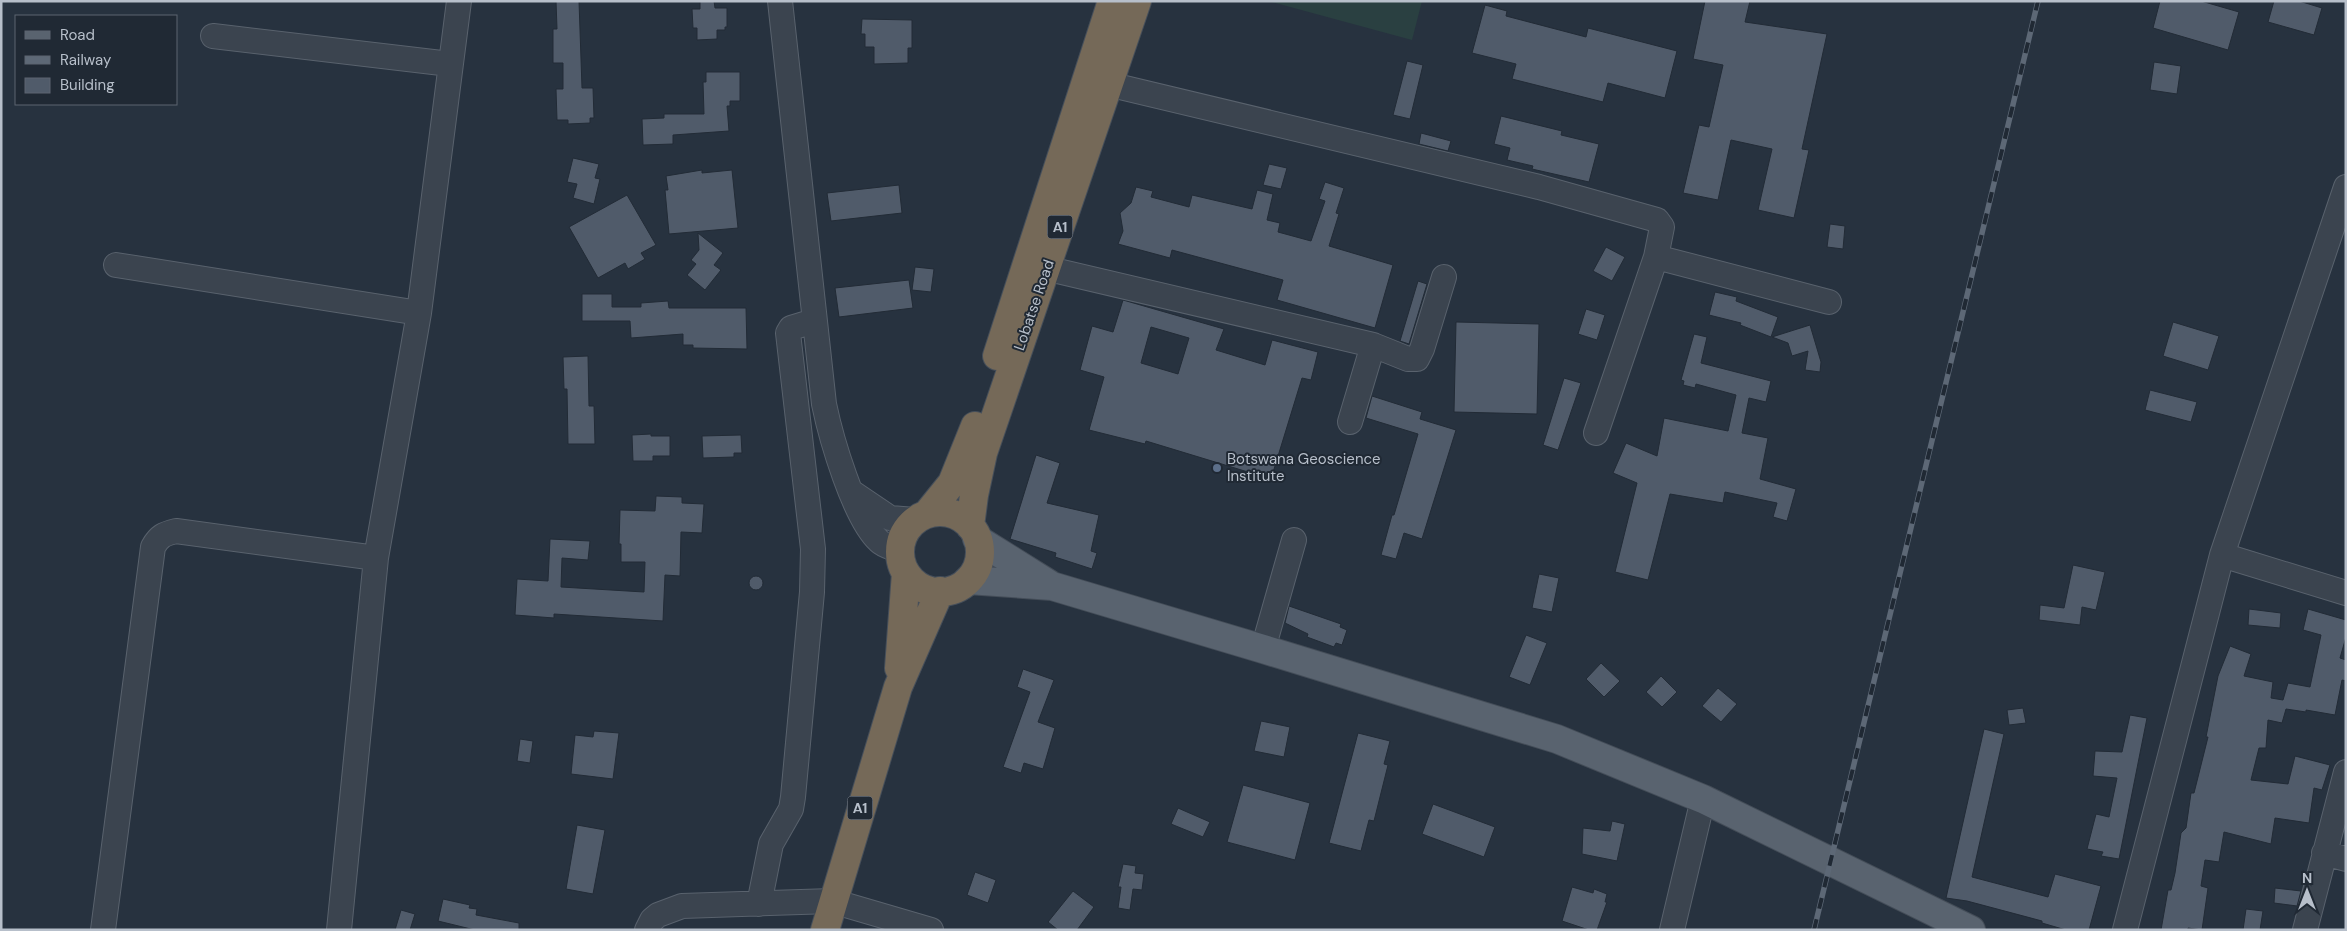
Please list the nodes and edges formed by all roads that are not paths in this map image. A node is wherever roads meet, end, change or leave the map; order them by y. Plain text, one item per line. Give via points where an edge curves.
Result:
1 (459, 1) edge
2 (780, 1) edge
3 (1112, 1) edge
4 (1137, 1) edge
5 (213, 36) dead end
6 (450, 64) junction
7 (1098, 82) junction
8 (2346, 187) edge
9 (1656, 256) junction
10 (116, 265) dead end
11 (1036, 266) junction
12 (1444, 277) dead end
13 (1829, 302) dead end
14 (419, 313) junction
15 (814, 321) junction
16 (1373, 345) junction
17 (1350, 422) dead end
18 (1596, 433) dead end
19 (853, 493) junction
20 (921, 517) junction
21 (974, 532) junction
22 (1294, 540) dead end
23 (2222, 555) junction
24 (376, 558) junction
25 (903, 562) junction
26 (968, 580) junction
27 (1052, 586) junction
28 (940, 591) junction
29 (2346, 593) edge
30 (1263, 649) junction
31 (898, 687) junction
32 (2346, 772) edge
33 (1703, 799) junction
34 (2335, 856) edge
35 (832, 901) junction
36 (759, 904) junction
37 (103, 930) edge
38 (339, 930) edge
39 (647, 930) edge
40 (825, 930) edge
41 (931, 930) edge
42 (1672, 930) edge
43 (1971, 930) edge
44 (2125, 930) edge
45 (2305, 930) edge

1 - 6 street
2 - 15 street
3 - 7 highway, Lobatse Road / A1
4 - 7 highway, Lobatse Road / A1
5 - 6 street
6 - 14 street
7 - 9 street via 1652,217 1662,227
7 - 11 highway, Lobatse Road / A1
8 - 23 street
9 - 13 street
9 - 18 street
10 - 14 street
11 - 16 street
11 - 20 highway, Lobatse Road / A1 via 952,483
11 - 21 highway, Lobatse Road / A1 via 974,495
12 - 16 street via 1419,357 1408,359
14 - 24 street
15 - 19 street via 829,429
15 - 36 street via 791,328 788,333 813,572 793,797 771,844
16 - 17 street
19 - 20 street via 890,518
19 - 25 street via 871,532
20 - 21 highway via 943,512 958,516
20 - 25 highway, Lobatse Road / A1 via 904,534
21 - 26 highway, Lobatse Road / A1 via 980,553
21 - 27 main road
22 - 30 street
23 - 29 street
23 - 44 street
24 - 37 street via 176,531 157,539
24 - 38 street
25 - 28 highway via 915,583
25 - 31 highway, Lobatse Road / A1
26 - 27 main road
26 - 28 highway via 955,588
27 - 30 main road
28 - 31 highway, Lobatse Road / A1
30 - 33 main road via 1557,739
31 - 35 highway, Lobatse Road / A1
32 - 34 street
33 - 42 street
33 - 43 main road
34 - 45 street
35 - 36 street
35 - 40 highway, Lobatse Road / A1
35 - 41 street
36 - 39 street via 682,906 658,915

